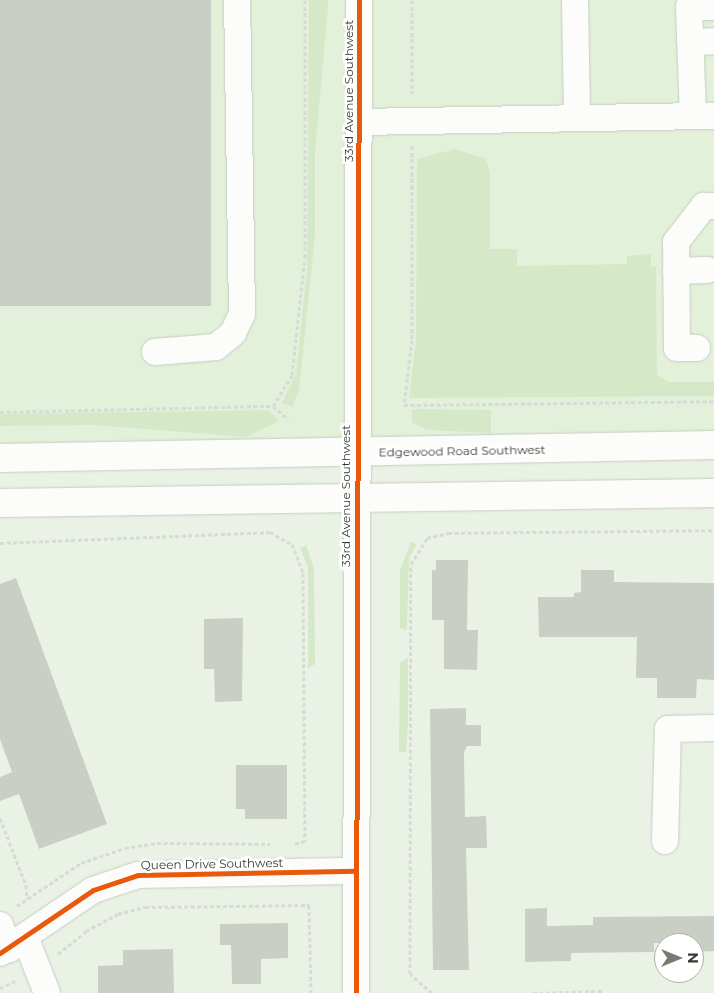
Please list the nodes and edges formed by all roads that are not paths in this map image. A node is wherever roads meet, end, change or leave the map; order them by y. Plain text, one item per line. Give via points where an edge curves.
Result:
1 (237, 0) edge
2 (359, 0) edge
3 (575, 0) edge
4 (701, 7) edge
5 (702, 42) edge
6 (703, 116) edge
7 (576, 118) junction
8 (359, 122) junction
9 (714, 206) edge
10 (676, 270) junction
11 (707, 270) dead end
12 (697, 348) dead end
13 (155, 352) dead end
14 (714, 445) edge
15 (356, 453) junction
16 (0, 458) edge
17 (714, 493) edge
18 (356, 496) junction
19 (0, 503) edge
20 (714, 728) edge
21 (665, 840) dead end
22 (356, 872) junction
23 (7, 917) edge
24 (12, 947) edge
25 (47, 993) edge
26 (356, 993) edge

1 - 13 street via 242,314 233,333 216,347
2 - 8 street, 33rd Avenue Southwest
3 - 7 street
4 - 5 street
5 - 6 street
6 - 7 street
7 - 8 street
8 - 15 street, 33rd Avenue Southwest
9 - 10 street via 704,206 676,242
10 - 11 street
10 - 12 street via 677,348
14 - 15 main road, Edgewood Road Southwest
15 - 16 main road, Edgewood Road Southwest
15 - 18 street, 33rd Avenue Southwest
17 - 18 main road
18 - 19 main road
18 - 22 street, 33rd Avenue Southwest
20 - 21 street via 668,729
22 - 24 street, Queen Drive Southwest via 138,875 93,890
22 - 26 street, 33rd Avenue Southwest
23 - 24 street
24 - 25 street via 38,969

